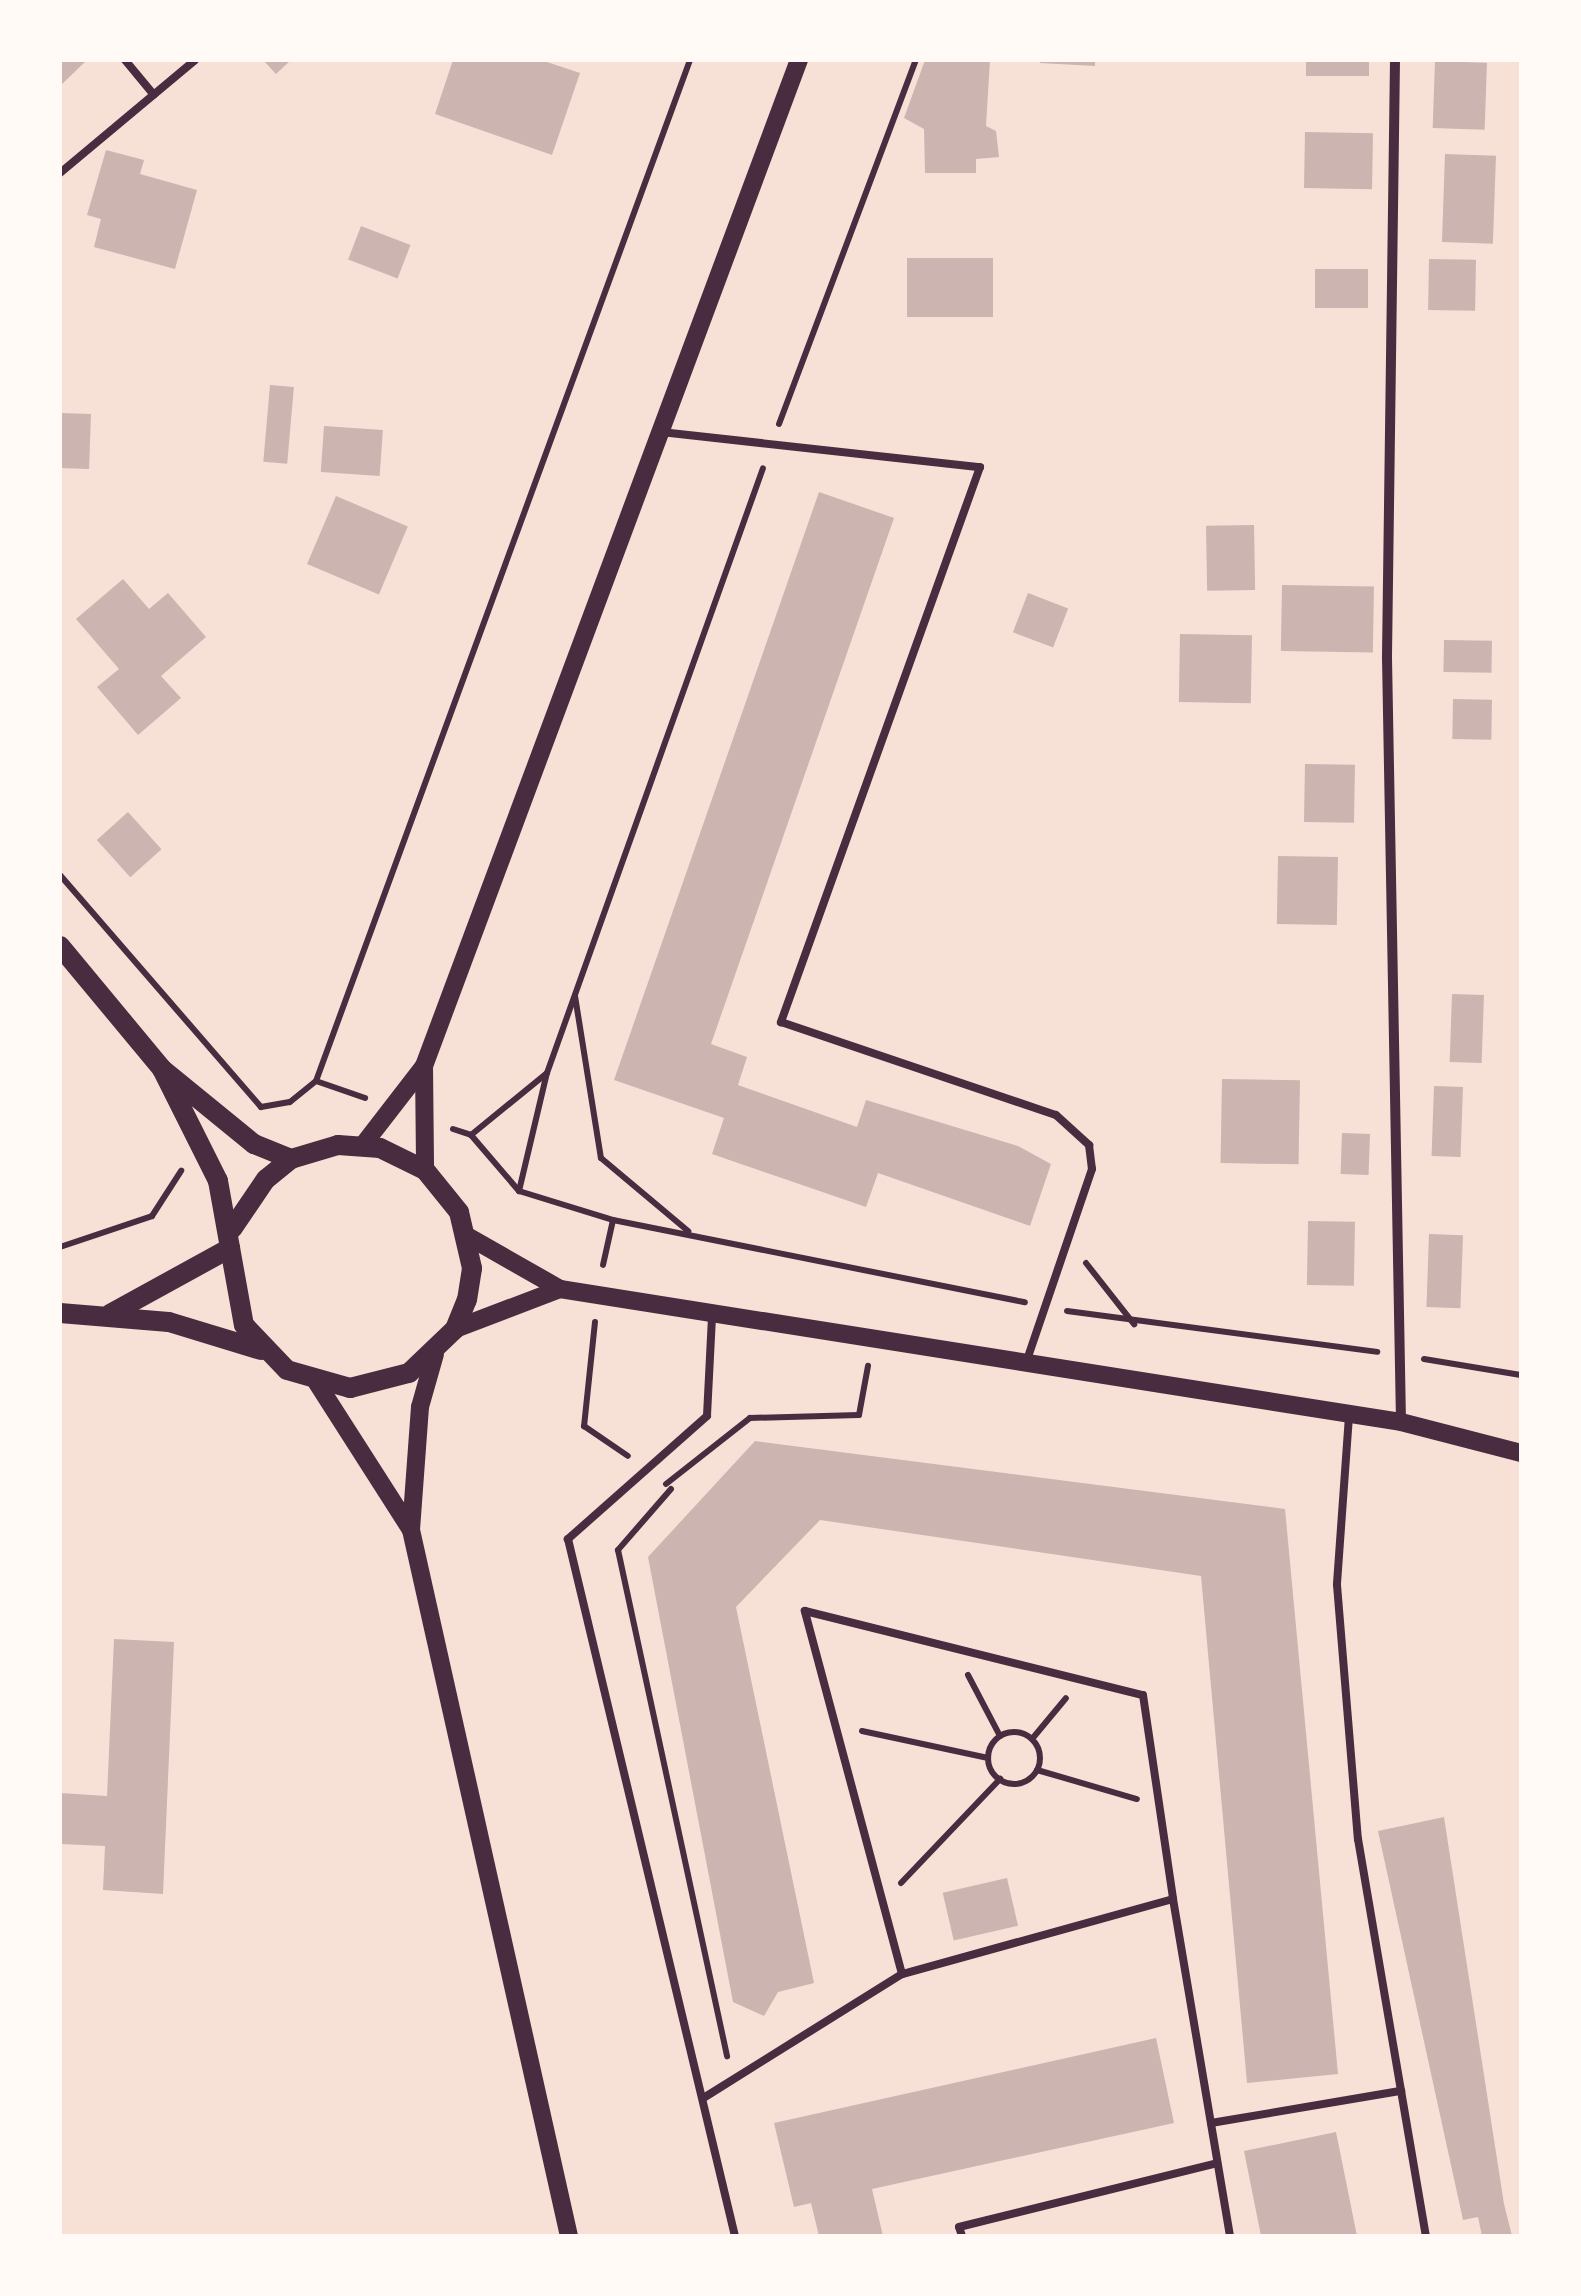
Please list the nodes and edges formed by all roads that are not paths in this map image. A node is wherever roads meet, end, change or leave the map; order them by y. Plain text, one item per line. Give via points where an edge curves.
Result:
1 (125, 60) edge
2 (195, 60) edge
3 (799, 60) edge
4 (1395, 60) edge
5 (154, 95) junction
6 (60, 173) edge
7 (662, 432) junction
8 (60, 946) edge
9 (424, 1066) junction
10 (162, 1069) junction
11 (363, 1145) junction
12 (292, 1159) junction
13 (425, 1170) junction
14 (468, 1236) junction
15 (231, 1238) junction
16 (560, 1289) junction
17 (60, 1313) edge
18 (109, 1314) junction
19 (712, 1318) junction
20 (454, 1329) junction
21 (262, 1350) junction
22 (435, 1354) junction
23 (1024, 1369) junction
24 (316, 1383) junction
25 (1349, 1416) junction
26 (1401, 1422) junction
27 (1521, 1453) edge
28 (411, 1530) junction
29 (1173, 1899) junction
30 (902, 1974) junction
31 (1401, 2092) junction
32 (705, 2097) junction
33 (1210, 2123) junction
34 (1217, 2163) junction
35 (569, 2236) edge
36 (735, 2236) edge
37 (962, 2236) edge
38 (1230, 2236) edge
39 (1426, 2236) edge

1 - 5 lane
2 - 5 lane
3 - 7 street
4 - 26 street via 1387,658
5 - 6 lane
7 - 9 street
7 - 23 lane via 770,449 980,467 781,1022 1076,1128 1092,1169
8 - 10 main road
9 - 11 street
9 - 13 street
10 - 12 main road via 254,1144
10 - 15 main road
11 - 12 main road
11 - 13 main road
12 - 15 main road via 266,1178
13 - 14 main road
14 - 16 street
14 - 20 main road via 470,1284
15 - 18 main road
15 - 21 main road via 232,1295
16 - 19 street
16 - 20 street
17 - 18 main road
18 - 21 main road
19 - 23 street
19 - 32 lane via 707,1416 568,1539
20 - 22 main road
21 - 24 main road
22 - 24 main road via 380,1384
22 - 28 street via 420,1407
23 - 25 street
24 - 28 street
25 - 26 street
25 - 31 lane via 1337,1585 1358,1839
26 - 27 street
28 - 35 street
29 - 30 lane
29 - 30 lane via 1143,1695 805,1611
29 - 33 lane
30 - 32 lane
31 - 33 lane
31 - 39 lane
32 - 36 lane
33 - 34 lane
34 - 37 lane via 959,2227
34 - 38 lane

